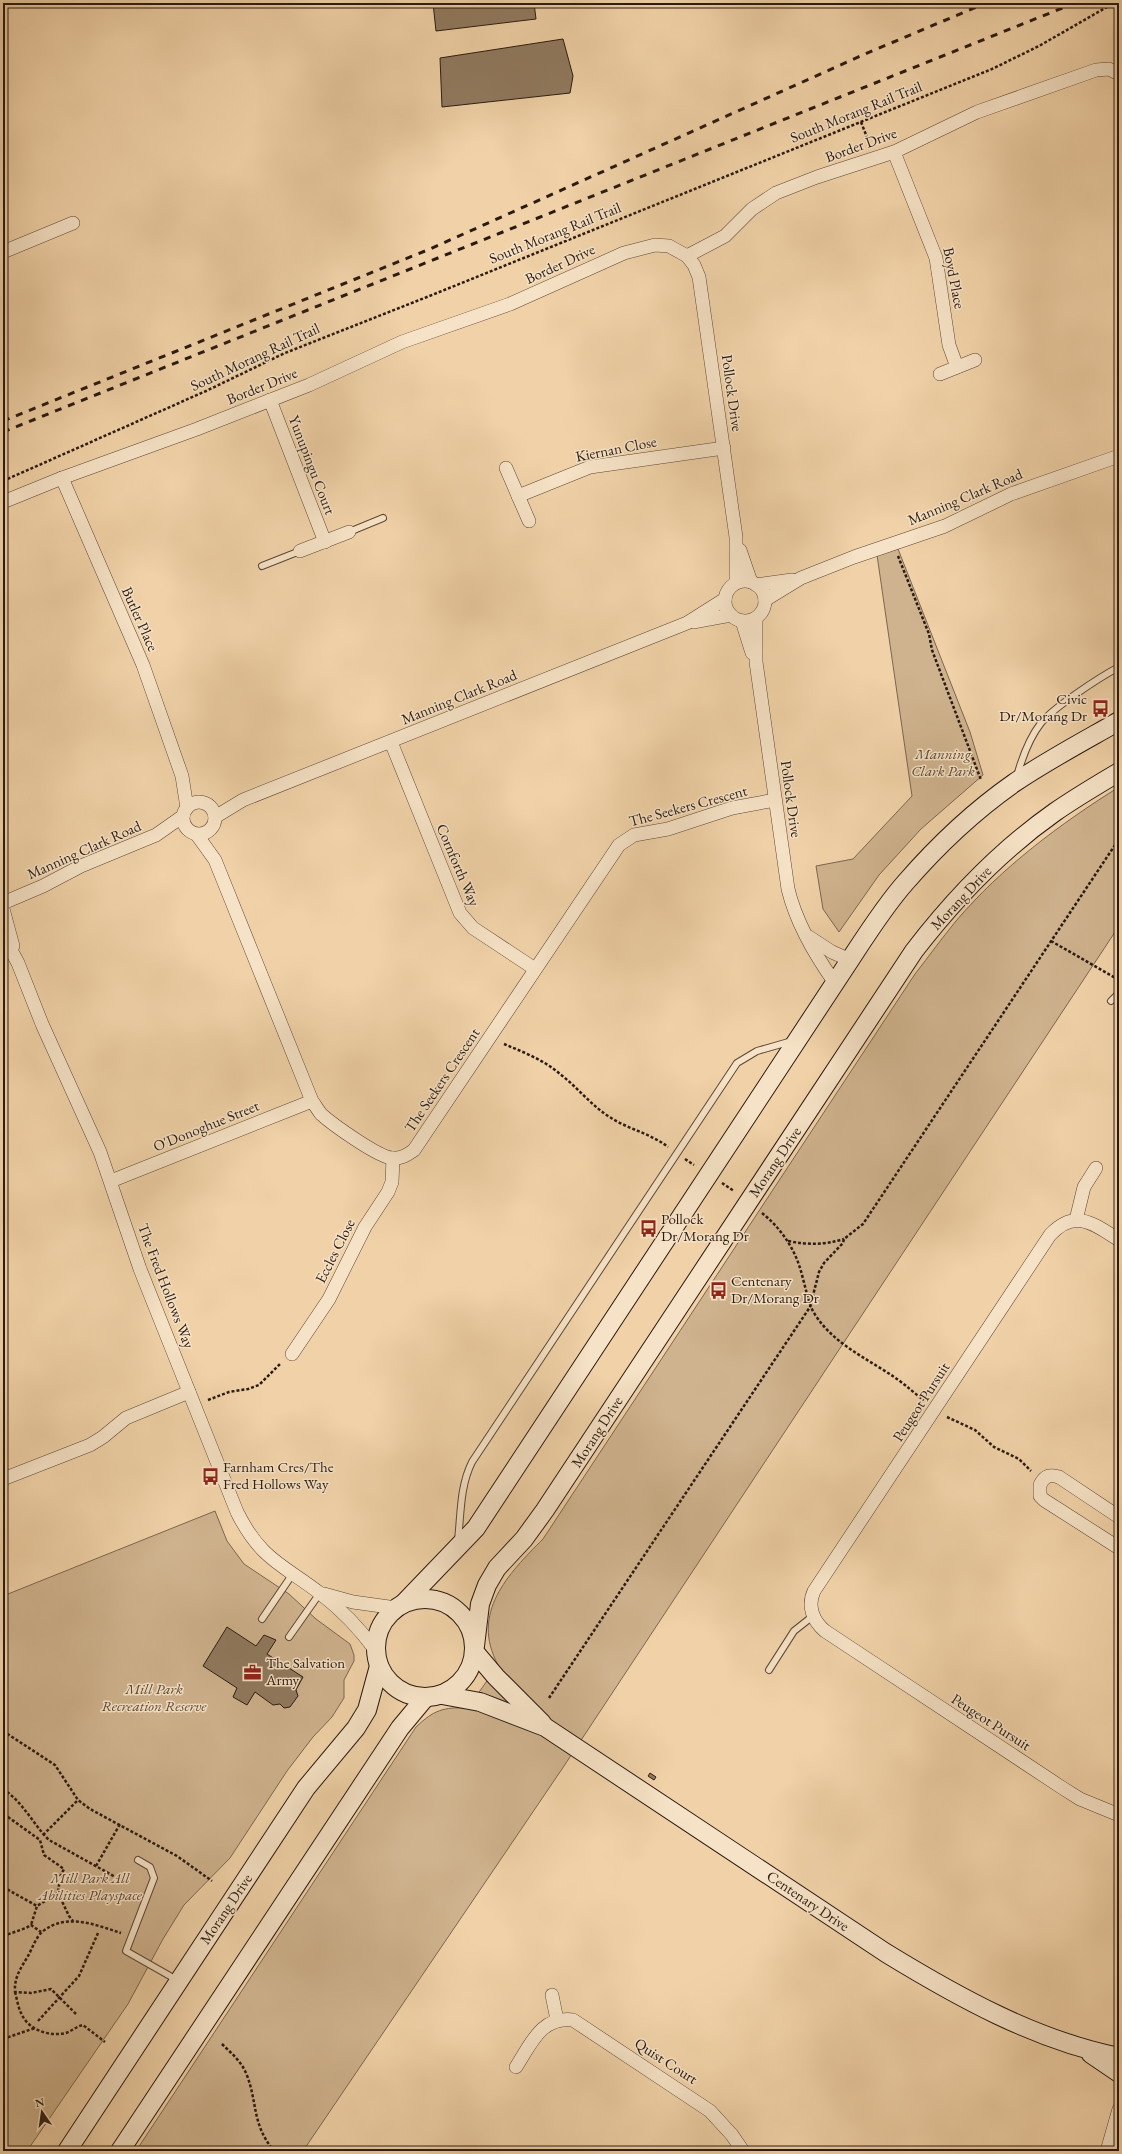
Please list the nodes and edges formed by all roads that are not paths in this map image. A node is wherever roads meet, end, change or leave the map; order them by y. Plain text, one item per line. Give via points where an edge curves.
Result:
1 (1119, 74) edge
2 (894, 152) junction
3 (73, 223) dead end
4 (3, 252) edge
5 (687, 256) junction
6 (975, 360) dead end
7 (957, 367) junction
8 (940, 374) dead end
9 (270, 400) junction
10 (724, 448) junction
11 (1119, 456) edge
12 (506, 468) dead end
13 (62, 478) junction
14 (518, 496) junction
15 (3, 502) edge
16 (383, 518) dead end
17 (529, 521) dead end
18 (349, 532) joint
19 (736, 537) junction
20 (325, 542) junction
21 (300, 551) joint
22 (262, 566) dead end
23 (801, 578) junction
24 (736, 583) junction
25 (754, 583) junction
26 (725, 598) junction
27 (765, 600) junction
28 (737, 618) junction
29 (756, 618) junction
30 (687, 623) junction
31 (756, 662) junction
32 (1119, 667) edge
33 (1119, 721) edge
34 (391, 742) junction
35 (1119, 772) edge
36 (182, 776) junction
37 (1015, 783) junction
38 (775, 800) junction
39 (185, 812) junction
40 (208, 814) junction
41 (192, 832) junction
42 (156, 835) junction
43 (215, 860) junction
44 (3, 903) edge
45 (3, 909) edge
46 (3, 936) edge
47 (808, 936) junction
48 (850, 960) junction
49 (18, 963) junction
50 (534, 969) junction
51 (835, 983) junction
52 (1119, 993) edge
53 (1111, 1001) dead end
54 (798, 1039) junction
55 (312, 1101) junction
56 (393, 1158) junction
57 (1096, 1168) dead end
58 (111, 1181) junction
59 (1076, 1220) junction
60 (1119, 1240) edge
61 (292, 1354) road end
62 (189, 1392) junction
63 (3, 1479) edge
64 (1119, 1517) edge
65 (1119, 1548) edge
66 (457, 1549) junction
67 (292, 1575) junction
68 (320, 1593) junction
69 (400, 1606) junction
70 (813, 1616) junction
71 (262, 1619) dead end
72 (289, 1637) dead end
73 (475, 1648) junction
74 (377, 1658) junction
75 (769, 1670) dead end
76 (433, 1696) junction
77 (545, 1727) junction
78 (1119, 1815) edge
79 (138, 1860) dead end
80 (178, 1980) junction
81 (552, 1995) dead end
82 (557, 2020) junction
83 (1085, 2050) junction
84 (1119, 2057) edge
85 (516, 2067) dead end
86 (1119, 2073) edge
87 (1119, 2109) edge
88 (1119, 2126) edge
89 (1109, 2147) edge
90 (67, 2151) edge
91 (120, 2151) edge
92 (743, 2151) edge

1 - 2 street, Border Drive via 1109,69 1096,70 977,112
2 - 5 street, Border Drive via 776,193 752,209 725,236
2 - 7 street, Boyd Place via 936,258 949,345
3 - 4 street
5 - 9 street, Border Drive via 674,247 660,244 624,253 510,304 424,333
5 - 10 street, Pollock Drive via 694,265 700,284
6 - 7 street
7 - 8 street
9 - 13 street, Border Drive
9 - 20 street, Yunupingu Court
10 - 14 street, Kiernan Close via 590,467
10 - 19 street, Pollock Drive
11 - 23 street, Manning Clark Road via 1039,483 945,526
12 - 14 street
13 - 15 street, Border Drive
13 - 36 street, Butler Place via 143,665
14 - 17 street
16 - 18 lane
18 - 20 street
19 - 24 street, Pollock Drive
19 - 25 street, Pollock Drive
20 - 21 street
21 - 22 lane
23 - 25 street, Manning Clark Road
23 - 27 street, Manning Clark Road
24 - 25 street
24 - 26 street
25 - 27 street via 761,589
26 - 28 street via 725,605
26 - 30 street, Manning Clark Road
27 - 29 street via 762,612
28 - 29 street
28 - 30 street, Manning Clark Road
28 - 31 street, Pollock Drive
29 - 31 street, Pollock Drive
30 - 34 street, Manning Clark Road
31 - 38 street, Pollock Drive
32 - 37 lane via 1058,707 1042,721
33 - 37 main road
34 - 40 street, Manning Clark Road
34 - 50 street, Cornforth Way via 463,918 473,928
35 - 73 main road, Morang Drive via 1054,813 1001,856 962,894 914,951 545,1510 524,1539 497,1568 480,1604
36 - 39 street, Butler Place
36 - 40 street, Butler Place
37 - 48 main road via 944,842 904,884
38 - 47 street, Pollock Drive via 788,888 798,919
38 - 50 street, The Seekers Crescent via 720,811 684,824 626,839 608,858
39 - 40 street, Manning Clark Road
39 - 41 street, Butler Place via 185,826
39 - 42 street, Manning Clark Road
40 - 41 street, Manning Clark Road
40 - 43 street
41 - 42 street, Manning Clark Road
41 - 43 street
42 - 44 street, Manning Clark Road via 81,866
43 - 55 street
45 - 49 street, The Fred Hollows Way
46 - 49 street, The Fred Hollows Way
47 - 48 street, Pollock Drive
47 - 51 street, Pollock Drive via 821,964
48 - 51 main road
49 - 58 street, The Fred Hollows Way
50 - 56 street, The Seekers Crescent via 414,1150 402,1158
51 - 54 main road
52 - 53 lane
54 - 66 main road via 476,1528
54 - 66 lane via 757,1051 737,1063 472,1462 463,1487
55 - 56 street via 330,1121 381,1155
55 - 58 street, O'Donoghue Street
56 - 61 street, Eccles Close via 392,1182 388,1192 365,1227 343,1274
57 - 59 street via 1084,1187
58 - 62 street, The Fred Hollows Way via 140,1269
59 - 60 street via 1094,1224
59 - 70 street, Peugeot Pursuit via 1062,1224 1050,1235 814,1591 811,1601
62 - 63 street via 132,1415 90,1444
62 - 67 street, The Fred Hollows Way via 245,1529 263,1552
64 - 65 street via 1059,1477 1050,1475 1042,1480 1039,1491 1044,1500
66 - 69 main road
67 - 68 street, The Fred Hollows Way
67 - 71 lane
68 - 69 street, The Fred Hollows Way via 352,1602
68 - 72 lane
68 - 74 street, The Fred Hollows Way via 360,1629
69 - 73 main road via 420,1599 436,1600 451,1606 463,1616 471,1630
69 - 74 main road via 382,1625 377,1635
70 - 75 lane via 794,1631
70 - 78 street, Peugeot Pursuit via 825,1631 1054,1783 1080,1799
73 - 76 main road via 472,1665 465,1678 454,1688
73 - 77 main road, Centenary Drive via 496,1677
74 - 76 main road via 386,1679 397,1689 410,1695
74 - 80 main road, Morang Drive via 367,1710 360,1722 306,1788
76 - 77 main road, Centenary Drive via 480,1702
76 - 91 main road via 400,1728
77 - 83 main road, Centenary Drive via 886,1953 940,1986 999,2016
79 - 80 lane via 150,1867 154,1878 126,1951
80 - 90 main road, Morang Drive
81 - 82 street
82 - 85 street via 542,2028
82 - 92 street, Quist Court via 573,2020 580,2024 693,2098 722,2122
83 - 84 main road, Centenary Drive
83 - 86 main road, Centenary Drive
87 - 89 street
88 - 89 street

